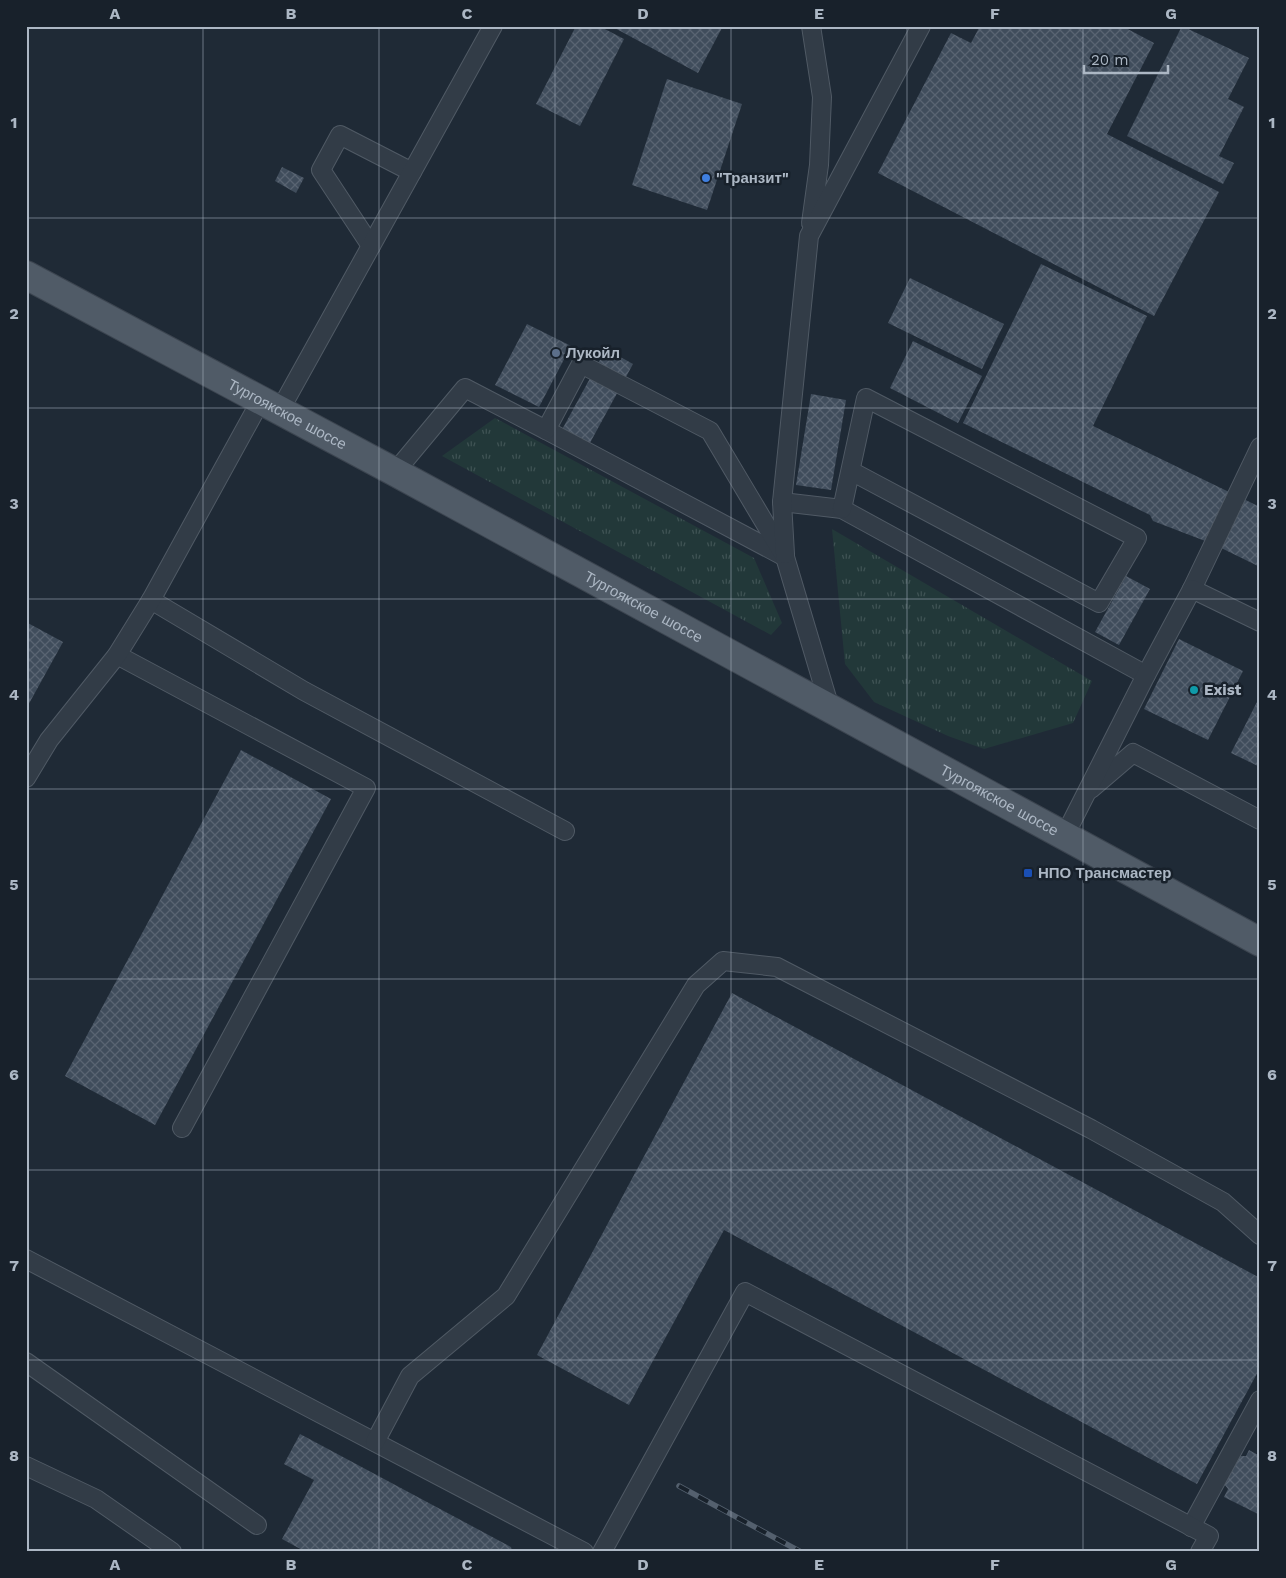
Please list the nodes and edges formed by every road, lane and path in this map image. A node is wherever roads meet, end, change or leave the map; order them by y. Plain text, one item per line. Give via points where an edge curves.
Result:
1 (493, 26) edge
2 (811, 26) edge
3 (921, 26) edge
4 (412, 172) junction
5 (809, 236) junction
6 (371, 246) junction
7 (26, 275) edge
8 (271, 405) junction
9 (546, 430) junction
10 (1260, 447) edge
11 (851, 471) junction
12 (395, 472) junction
13 (782, 502) junction
14 (842, 510) junction
15 (785, 557) junction
16 (1192, 589) junction
17 (151, 600) junction
18 (1260, 622) edge
19 (117, 655) junction
20 (1146, 675) junction
21 (830, 708) junction
22 (26, 778) edge
23 (1085, 795) junction
24 (1260, 820) edge
25 (564, 831) dead end
26 (1065, 835) junction
27 (1260, 942) edge
28 (182, 1128) dead end
29 (1260, 1235) edge
30 (26, 1258) edge
31 (26, 1362) edge
32 (1260, 1400) edge
33 (375, 1442) junction
34 (26, 1466) edge
35 (256, 1525) dead end
36 (1191, 1527) junction
37 (172, 1552) edge
38 (584, 1552) edge
39 (602, 1552) edge
40 (1200, 1552) edge

1 - 4 lane
2 - 5 lane via 822,97 819,165
3 - 5 lane
4 - 6 lane
4 - 6 lane via 340,135 321,170
5 - 13 lane
6 - 8 lane
7 - 8 main road, Тургоякское шоссе
8 - 12 main road, Тургоякское шоссе
8 - 17 lane
9 - 12 lane via 465,388
9 - 15 lane
9 - 15 lane via 581,364 710,431
10 - 16 lane
11 - 11 lane via 866,398 1137,538 1100,603
11 - 14 lane
12 - 21 main road, Тургоякское шоссе
13 - 14 lane
13 - 15 lane
14 - 20 lane
15 - 21 lane
16 - 18 lane
16 - 20 lane
17 - 19 lane
17 - 25 lane via 304,691
19 - 22 lane via 48,740
19 - 28 lane via 366,788
20 - 23 lane
21 - 26 main road, Тургоякское шоссе
23 - 24 lane via 1133,753
23 - 26 lane
26 - 27 main road, Тургоякское шоссе
29 - 33 lane via 1215,1198 1091,1129 777,967 723,961 696,985 506,1296 410,1376
30 - 33 lane
31 - 35 lane
32 - 36 lane
33 - 38 lane
34 - 37 lane via 96,1499
36 - 39 lane via 745,1292
36 - 40 lane via 1209,1536

